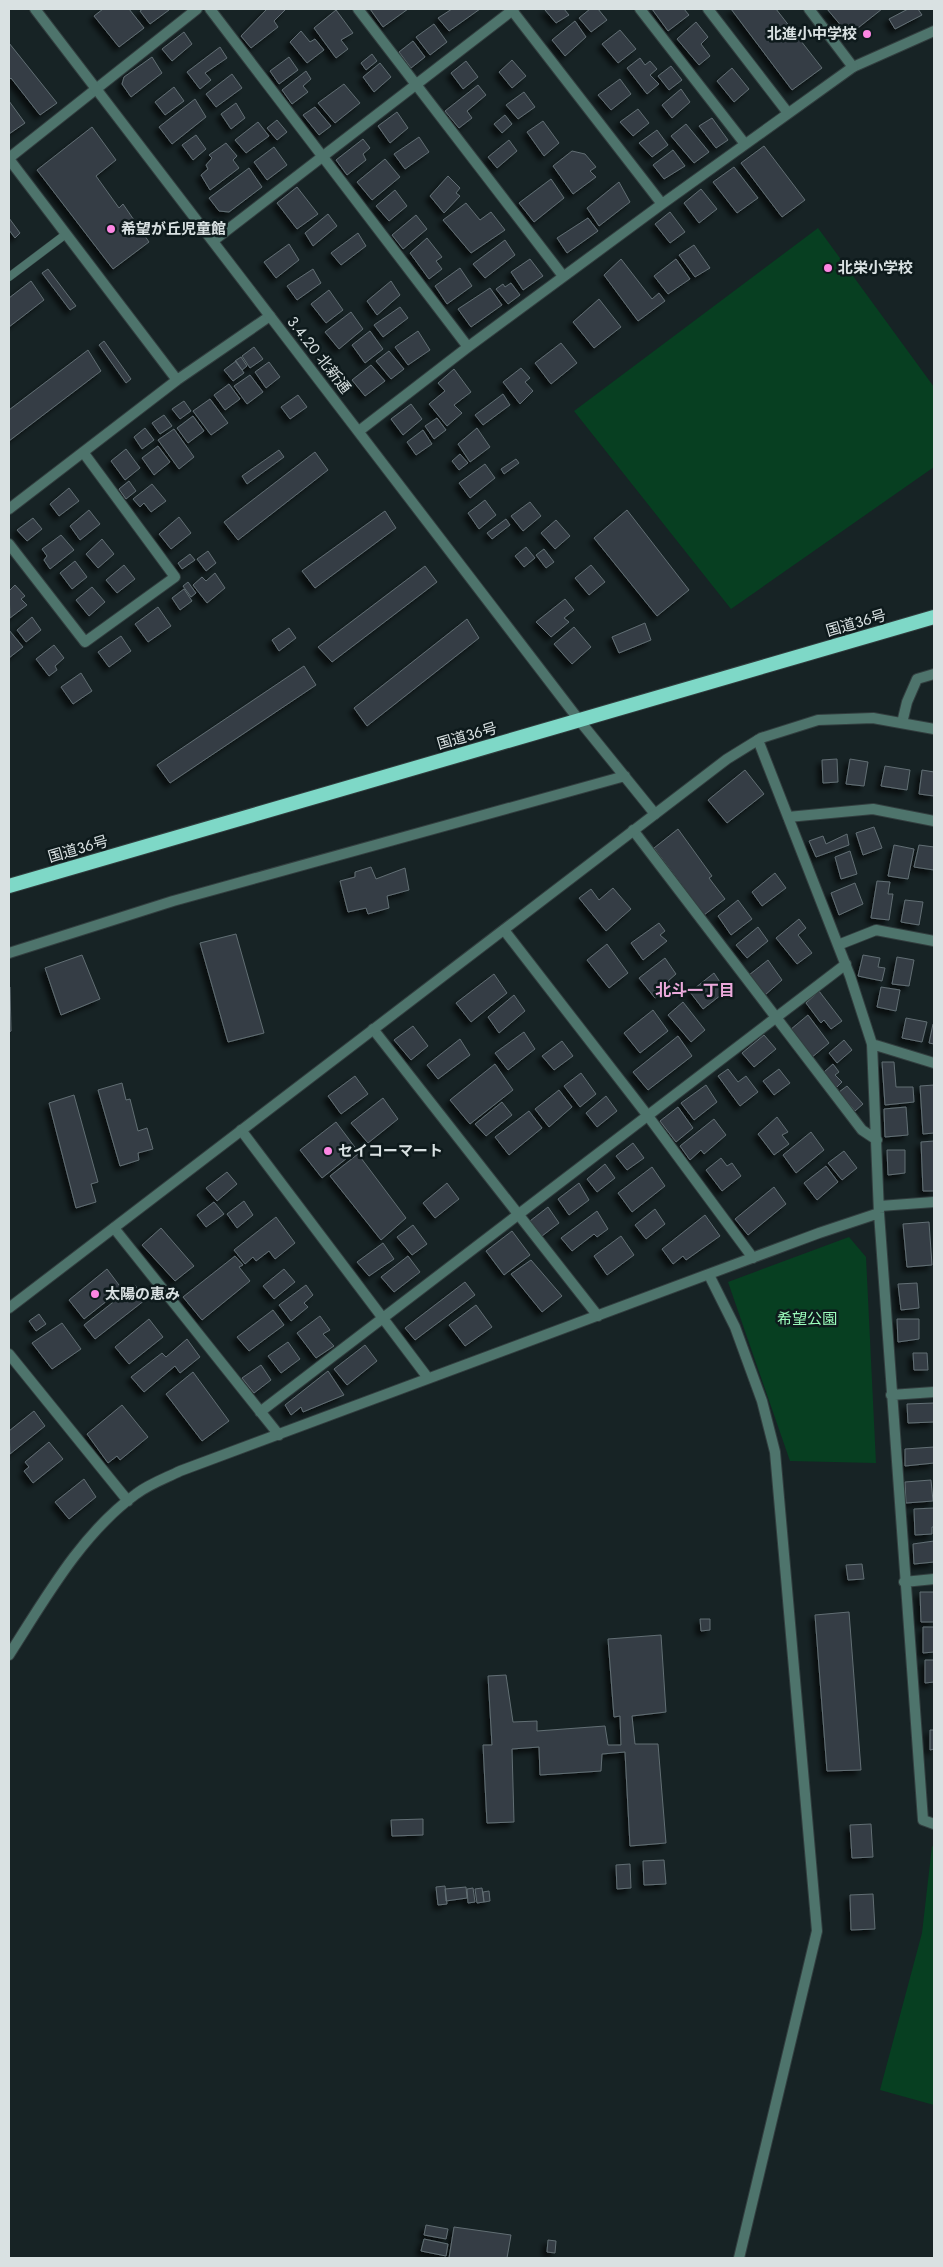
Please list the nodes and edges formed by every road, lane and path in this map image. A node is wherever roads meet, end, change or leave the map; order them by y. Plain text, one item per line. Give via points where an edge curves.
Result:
1 (35, 9) edge
2 (196, 9) edge
3 (210, 9) edge
4 (358, 9) edge
5 (512, 9) edge
6 (640, 9) edge
7 (708, 9) edge
8 (809, 9) edge
9 (934, 31) edge
10 (853, 67) junction
11 (415, 86) junction
12 (96, 88) junction
13 (788, 113) junction
14 (745, 144) junction
15 (322, 157) junction
16 (9, 158) edge
17 (662, 204) junction
18 (66, 234) junction
19 (213, 241) junction
20 (9, 276) edge
21 (563, 276) junction
22 (270, 316) junction
23 (468, 346) junction
24 (178, 380) junction
25 (359, 431) junction
26 (83, 452) junction
27 (9, 509) edge
28 (9, 544) edge
29 (934, 617) edge
30 (934, 674) edge
31 (579, 720) junction
32 (902, 723) junction
33 (934, 729) edge
34 (758, 740) junction
35 (625, 776) junction
36 (655, 814) junction
37 (788, 817) junction
38 (934, 821) edge
39 (633, 830) junction
40 (9, 886) edge
41 (504, 930) junction
42 (934, 941) edge
43 (838, 945) junction
44 (9, 953) edge
45 (846, 964) junction
46 (776, 1018) junction
47 (374, 1029) junction
48 (872, 1044) junction
49 (934, 1063) edge
50 (648, 1116) junction
51 (241, 1130) junction
52 (877, 1140) junction
53 (934, 1202) edge
54 (879, 1210) junction
55 (520, 1214) junction
56 (114, 1228) junction
57 (754, 1258) junction
58 (708, 1275) junction
59 (9, 1308) edge
60 (598, 1316) junction
61 (382, 1319) junction
62 (9, 1354) edge
63 (428, 1378) junction
64 (934, 1392) edge
65 (892, 1395) junction
66 (260, 1412) junction
67 (279, 1435) junction
68 (128, 1501) junction
69 (934, 1580) edge
70 (904, 1582) junction
71 (9, 1656) edge
72 (934, 1824) edge
73 (739, 2258) edge

1 - 12 street, 3.4.20 北新通
2 - 12 street
3 - 15 street
4 - 11 street
5 - 11 street
5 - 17 street
6 - 14 street
7 - 13 street
8 - 10 street
9 - 10 street
10 - 13 street
11 - 15 street
11 - 21 street
12 - 16 street
12 - 19 street, 3.4.20 北新通
13 - 14 street
14 - 17 street
15 - 19 street
15 - 23 street
16 - 18 street
17 - 21 street
18 - 20 lane
18 - 24 street
19 - 22 street, 3.4.20 北新通
21 - 23 street
22 - 24 street
22 - 25 street, 3.4.20 北新通
23 - 25 street
24 - 26 street
25 - 31 street, 3.4.20 北新通
26 - 27 street
26 - 28 street via 175,577 85,642
29 - 31 highway, 国道36号
30 - 32 street via 917,679
31 - 35 street, 3.4.20 北新通
31 - 40 highway, 国道36号
32 - 33 street
32 - 34 street via 873,718 818,720
34 - 36 street via 728,758
34 - 37 street
35 - 36 street, 3.4.20 北新通
35 - 44 street via 173,901
36 - 39 street
37 - 38 street via 873,809
37 - 43 street
39 - 41 street
39 - 46 street
41 - 47 street
41 - 50 street
42 - 43 street via 876,930
43 - 45 street
45 - 46 street
45 - 48 street
46 - 50 street
46 - 52 street via 862,1130
47 - 51 street
47 - 55 street
48 - 49 street
48 - 52 street
50 - 55 street
50 - 57 street
51 - 56 street
51 - 61 street
52 - 54 street
53 - 54 street
54 - 57 street
54 - 65 street
55 - 60 street
55 - 61 street
56 - 59 street
56 - 66 street
57 - 58 street
58 - 60 street
58 - 73 street via 735,1327 762,1401 775,1452 817,1931
60 - 63 street
61 - 63 street
61 - 66 street
62 - 68 street
63 - 67 street
64 - 65 street
65 - 70 street
66 - 67 street
67 - 68 street via 180,1471
68 - 71 street via 99,1526 48,1595
69 - 70 street
70 - 72 street via 923,1820

